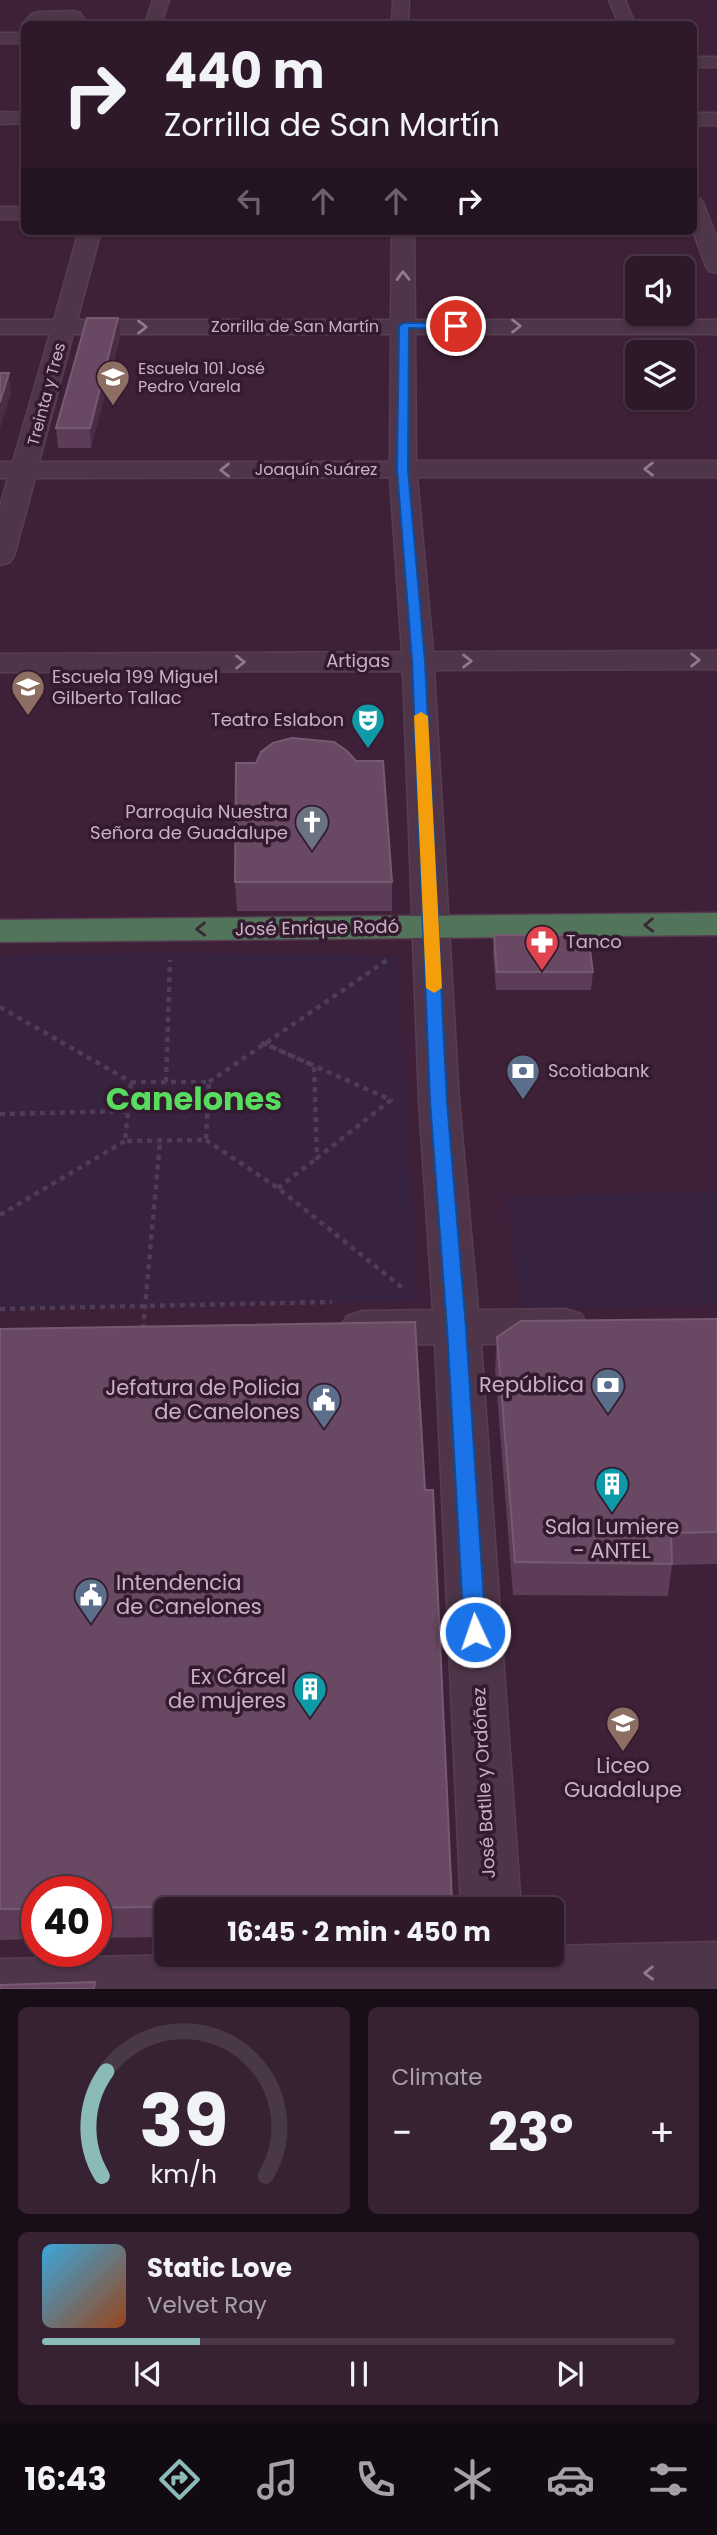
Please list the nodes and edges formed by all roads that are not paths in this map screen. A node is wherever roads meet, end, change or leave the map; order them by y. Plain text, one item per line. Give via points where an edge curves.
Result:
1 (161, 0) edge
2 (401, 0) edge
3 (617, 0) edge
4 (35, 21) edge
5 (73, 21) edge
6 (154, 21) edge
7 (400, 21) edge
8 (626, 21) edge
9 (21, 35) edge
10 (0, 38) edge
11 (697, 62) edge
12 (717, 62) edge
13 (0, 118) edge
14 (21, 118) edge
15 (697, 119) edge
16 (717, 120) edge
17 (700, 212) edge
18 (0, 213) edge
19 (21, 213) edge
20 (89, 235) edge
21 (403, 235) edge
22 (717, 266) edge
23 (404, 326) junction
24 (0, 327) edge
25 (64, 327) junction
26 (717, 327) edge
27 (403, 469) junction
28 (717, 469) edge
29 (12, 470) edge
30 (0, 556) edge
31 (717, 660) edge
32 (418, 661) junction
33 (0, 663) edge
34 (717, 924) edge
35 (432, 927) junction
36 (0, 931) edge
37 (329, 1315) road end
38 (607, 1325) edge
39 (457, 1328) junction
40 (490, 1897) edge
41 (717, 1972) edge
42 (495, 1974) edge
43 (0, 1989) edge

1 - 6 street
2 - 7 street
3 - 8 street
4 - 5 street via 62,14 74,16
9 - 10 street
11 - 12 street
13 - 14 street
15 - 16 street
17 - 22 street
18 - 19 street
20 - 25 street, Treinta y Tres
23 -> 21 street, José Batlle y Ordóñez
25 -> 23 street, Zorrilla de San Martín
23 -> 26 street, Zorrilla de San Martín
23 - 27 street, José Batlle y Ordóñez
24 - 25 street, Zorrilla de San Martín
25 - 29 street, Treinta y Tres
28 -> 27 street, Joaquín Suárez
27 -> 29 street, Joaquín Suárez
27 - 32 street, José Batlle y Ordóñez
29 - 30 street, Treinta y Tres
32 -> 31 street, Artigas
33 -> 32 street, Artigas
32 - 35 street, José Batlle y Ordóñez
34 -> 35 highway, José Enrique Rodó
35 -> 36 highway, José Enrique Rodó
35 - 39 street, José Batlle y Ordóñez via 439,1101
37 - 39 street
38 - 39 street
39 - 40 street, José Batlle y Ordóñez
41 -> 42 street
42 - 43 street

